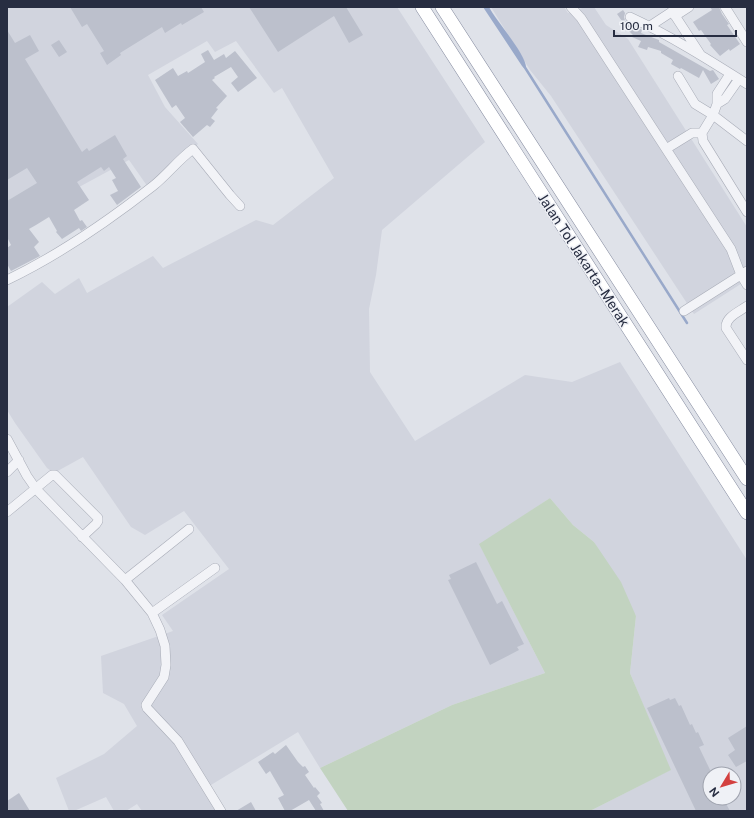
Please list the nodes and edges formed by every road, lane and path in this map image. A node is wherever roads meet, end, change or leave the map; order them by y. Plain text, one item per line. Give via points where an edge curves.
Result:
1 (422, 7) edge
2 (442, 7) edge
3 (571, 7) edge
4 (580, 7) edge
5 (689, 7) edge
6 (725, 7) edge
7 (675, 11) edge
8 (630, 16) dead end
9 (581, 18) junction
10 (650, 26) junction
11 (747, 42) edge
12 (701, 55) junction
13 (730, 74) junction
14 (678, 76) dead end
15 (739, 79) junction
16 (747, 84) edge
17 (717, 104) junction
18 (713, 116) junction
19 (702, 133) junction
20 (747, 141) edge
21 (666, 149) junction
22 (240, 206) dead end
23 (747, 212) edge
24 (744, 273) edge
25 (7, 280) edge
26 (747, 285) edge
27 (747, 306) edge
28 (684, 311) dead end
29 (747, 360) edge
30 (7, 439) edge
31 (19, 460) junction
32 (7, 472) edge
33 (747, 479) edge
34 (36, 489) junction
35 (7, 512) edge
36 (747, 513) edge
37 (189, 529) dead end
38 (82, 537) junction
39 (215, 568) dead end
40 (125, 580) junction
41 (152, 613) junction
42 (221, 811) edge

1 - 36 highway, Jalan Tol Jakarta–Merak
2 - 33 highway, Jalan Tol Jakarta–Merak
3 - 9 street
4 - 9 street
5 - 7 street
6 - 11 street
7 - 10 street
7 - 12 street
8 - 10 street
9 - 21 street
10 - 12 street
12 - 13 street
13 - 15 street
13 - 17 street via 717,94
14 - 18 street via 695,104
15 - 16 street
15 - 17 street via 725,99
17 - 18 street
18 - 19 street
18 - 20 street
19 - 21 street via 692,133
19 - 23 street via 703,141
21 - 24 street
22 - 25 street via 193,149 154,185 101,225
24 - 26 street
24 - 28 street
27 - 29 street via 725,324
30 - 31 street
31 - 32 street
31 - 34 street
34 - 35 street
34 - 38 street
34 - 38 street via 52,476 58,476 98,518 96,524
37 - 40 street
38 - 40 street
39 - 41 street
40 - 41 street
41 - 42 street via 165,646 166,665 164,677 146,705 147,708 178,741

